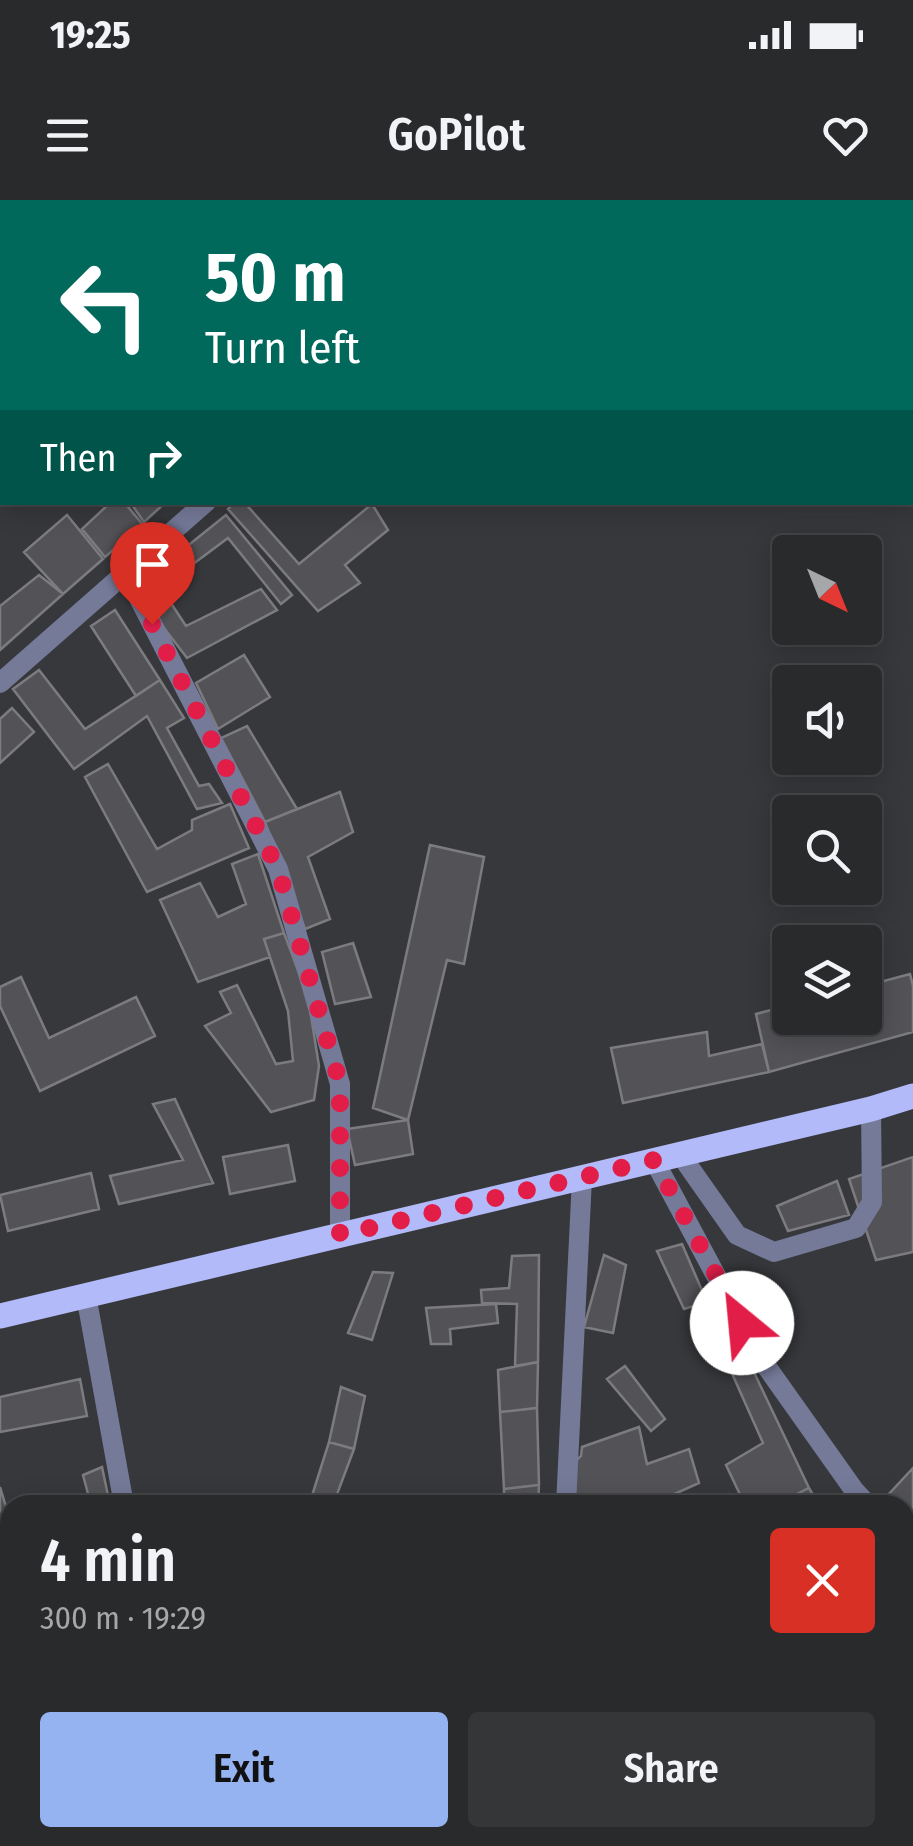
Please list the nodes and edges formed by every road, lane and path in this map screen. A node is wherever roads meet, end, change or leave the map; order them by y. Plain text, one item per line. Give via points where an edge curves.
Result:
1 (203, 505) edge
2 (126, 573) junction
3 (0, 683) edge
4 (913, 1096) edge
5 (871, 1109) junction
6 (680, 1154) junction
7 (654, 1160) junction
8 (582, 1178) junction
9 (340, 1235) junction
10 (86, 1295) junction
11 (0, 1316) edge
12 (122, 1495) edge
13 (566, 1495) edge
14 (859, 1495) edge

1 - 2 street
2 - 3 street
2 - 9 street via 278,869 340,1084
4 - 5 main road
5 - 6 main road
5 - 6 street via 872,1202 856,1228 774,1252 738,1235
6 - 7 main road
7 - 8 main road
7 - 14 street via 759,1356
8 - 9 main road
8 - 13 street
9 - 10 main road
10 - 11 main road
10 - 12 street

